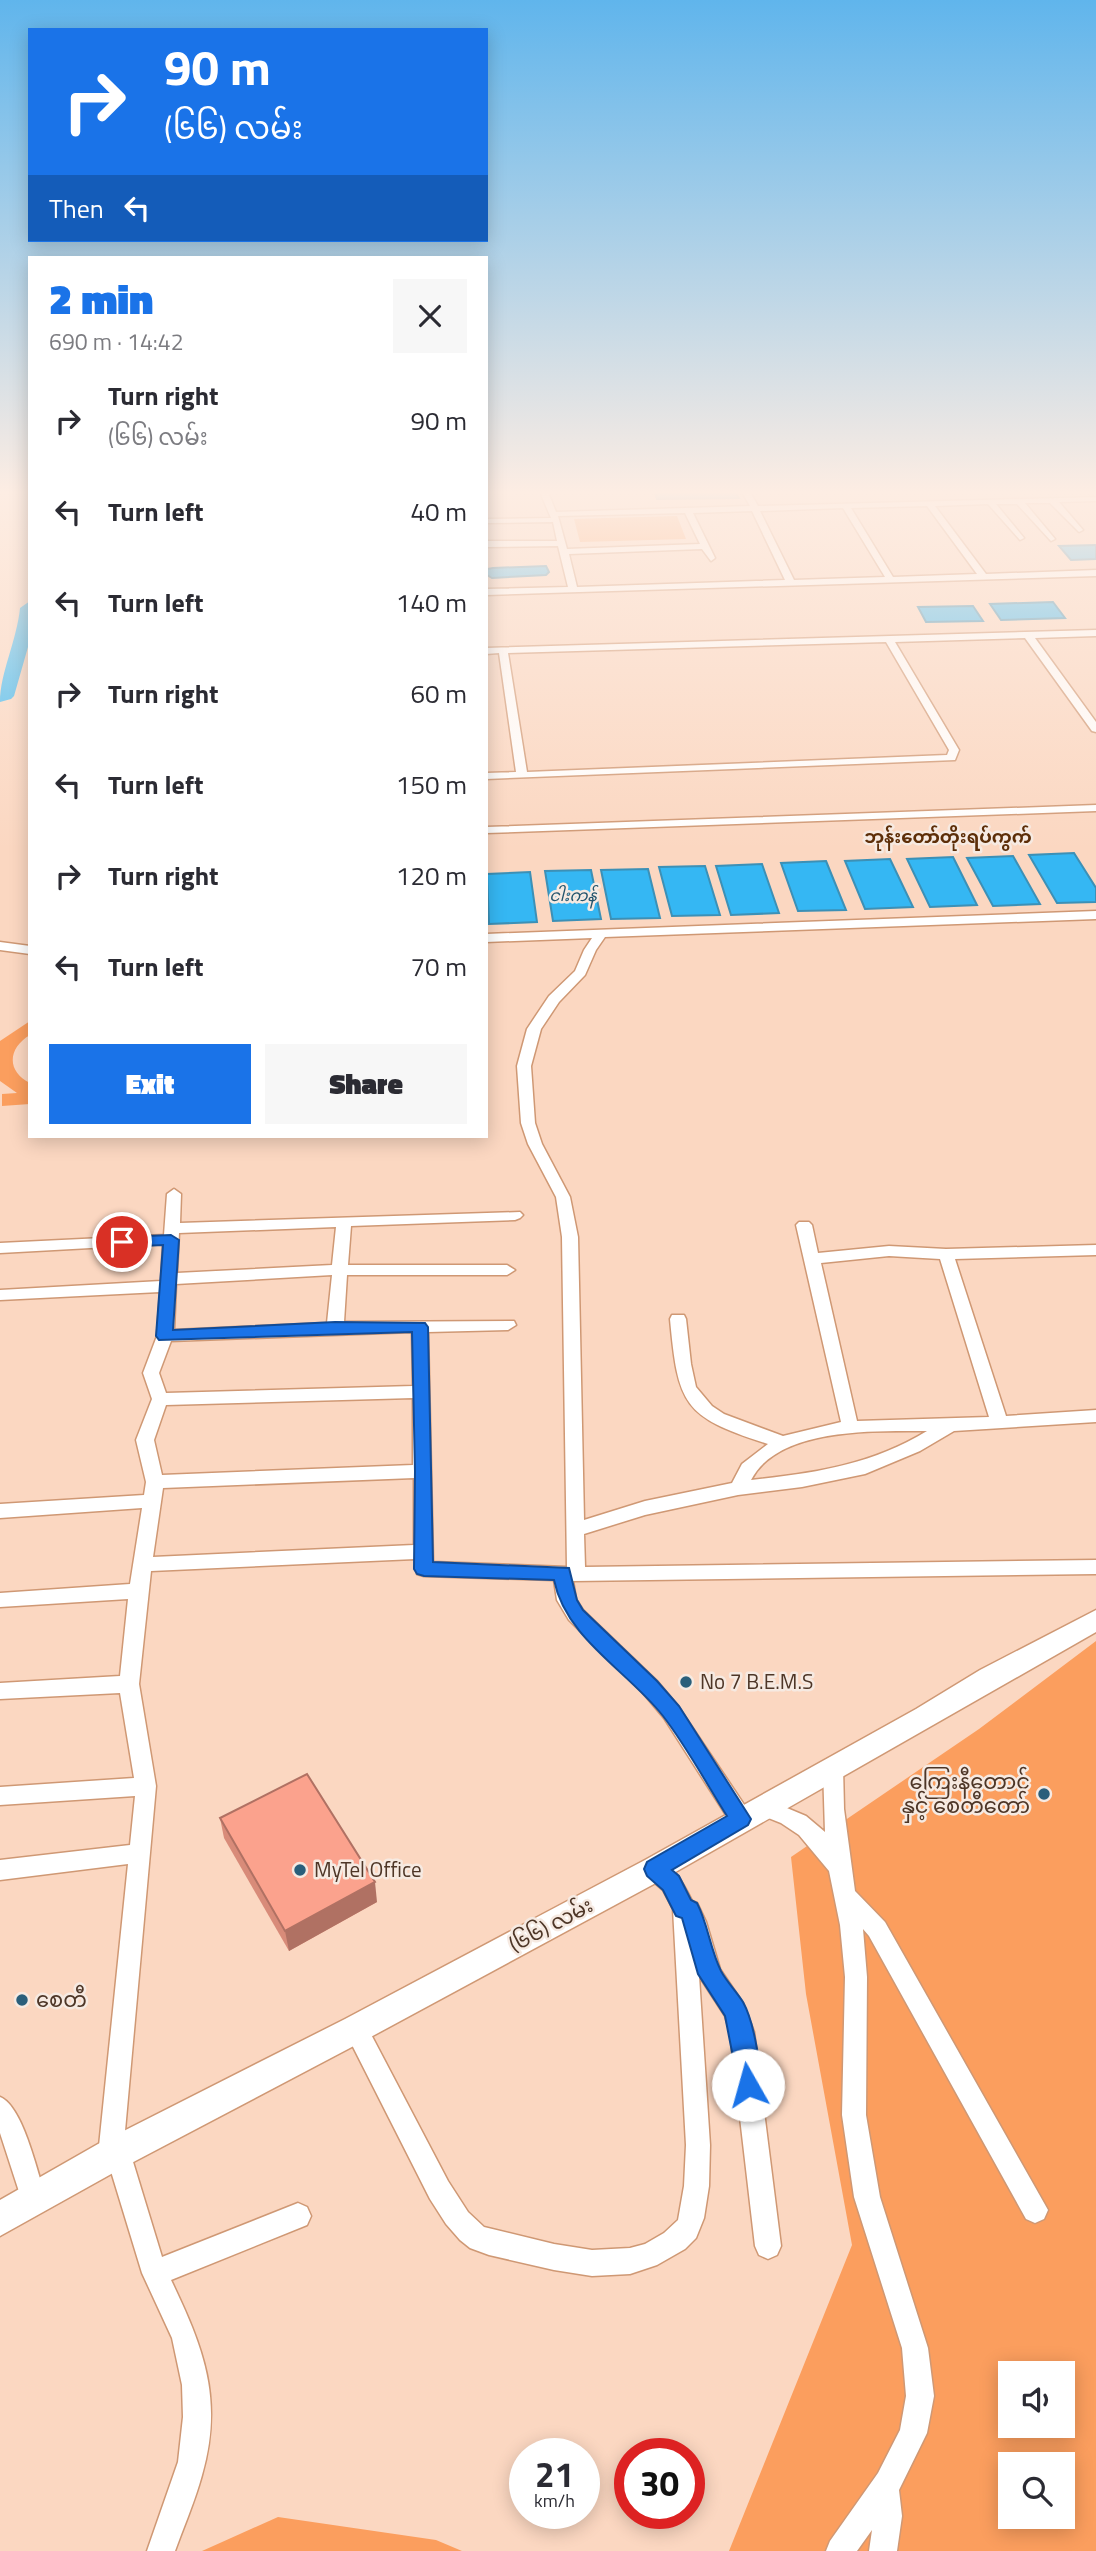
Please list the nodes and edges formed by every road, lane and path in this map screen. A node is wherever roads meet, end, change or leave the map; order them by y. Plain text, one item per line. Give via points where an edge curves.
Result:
1 (1096, 633) edge
2 (1028, 635) junction
3 (889, 639) junction
4 (503, 650) junction
5 (488, 651) edge
6 (1096, 729) edge
7 (522, 775) junction
8 (488, 776) edge
9 (1096, 808) edge
10 (488, 830) edge
11 (1096, 915) edge
12 (602, 933) junction
13 (488, 939) edge
14 (0, 946) edge
15 (28, 950) edge
16 (174, 1194) dead end
17 (515, 1215) dead end
18 (344, 1221) junction
19 (804, 1225) dead end
20 (172, 1234) junction
21 (0, 1248) edge
22 (1096, 1250) edge
23 (946, 1255) junction
24 (811, 1259) junction
25 (339, 1270) junction
26 (507, 1270) dead end
27 (168, 1282) junction
28 (0, 1296) edge
29 (678, 1319) dead end
30 (508, 1325) dead end
31 (420, 1327) junction
32 (335, 1328) junction
33 (164, 1336) junction
34 (421, 1392) junction
35 (160, 1399) junction
36 (1096, 1416) edge
37 (999, 1422) junction
38 (950, 1425) junction
39 (850, 1426) junction
40 (785, 1443) junction
41 (424, 1471) junction
42 (738, 1488) junction
43 (154, 1492) junction
44 (0, 1511) edge
45 (574, 1530) junction
46 (424, 1552) junction
47 (144, 1564) junction
48 (1096, 1567) edge
49 (569, 1574) junction
50 (138, 1591) junction
51 (0, 1600) edge
52 (1096, 1620) edge
53 (129, 1684) junction
54 (0, 1691) edge
55 (833, 1767) junction
56 (146, 1786) junction
57 (0, 1796) edge
58 (752, 1813) junction
59 (141, 1853) junction
60 (655, 1869) junction
61 (839, 1869) junction
62 (2, 1873) edge
63 (844, 1895) junction
64 (684, 1908) junction
65 (356, 2029) junction
66 (0, 2109) edge
67 (114, 2154) junction
68 (34, 2200) junction
69 (1035, 2210) dead end
70 (298, 2216) dead end
71 (0, 2219) edge
72 (768, 2246) dead end
73 (155, 2273) junction
74 (885, 2487) junction
75 (161, 2551) edge
76 (840, 2551) edge
77 (883, 2551) edge

1 - 2 street
2 - 3 street
2 - 6 street
3 - 4 street
3 - 7 street via 954,750 951,758
4 - 5 street
4 - 7 street
7 - 8 street
9 - 10 street
11 - 12 street
12 - 13 street
12 - 45 street via 581,972 554,999 534,1029 524,1066 528,1123 563,1197 570,1237
14 - 15 street
16 - 20 street
17 - 18 street
18 - 20 street
18 - 25 street
19 - 24 street
20 - 21 street
20 - 27 street
22 - 23 street
23 - 24 street via 889,1251
23 - 37 street
24 - 39 street
25 - 26 street
25 - 27 street
25 - 32 street
27 - 28 street
27 - 33 street
29 - 40 street via 687,1387 706,1411
30 - 31 street
31 - 32 street
31 - 34 street
32 - 33 street
33 - 35 street via 151,1373
34 - 35 street
34 - 41 street
35 - 43 street via 145,1440
36 - 37 street
37 - 38 street
38 - 39 street
38 - 42 street via 865,1468
39 - 40 street
40 - 42 street via 748,1469
41 - 43 street
41 - 46 street
42 - 45 street via 645,1508
43 - 44 street
43 - 47 street
45 - 49 street
46 - 47 street
46 - 49 street via 424,1569
47 - 50 street
48 - 49 street
49 - 58 street via 568,1600 576,1615 650,1687
50 - 51 street
50 - 53 street
52 - 55 street, (၆၆) လမ်း
53 - 54 street
53 - 56 street
55 - 58 street, (၆၆) လမ်း
55 - 61 street
56 - 57 street
56 - 59 street
58 - 60 street, (၆၆) လမ်း
58 - 61 street via 795,1818 825,1846
59 - 62 street
59 - 67 street
60 - 64 street via 671,1883
60 - 65 street, (၆၆) လမ်း
61 - 63 street
63 - 69 street via 877,1929
63 - 74 street via 856,1977 854,2116 867,2197 915,2348 920,2396 913,2433
64 - 65 street via 698,2172 690,2224 678,2240 657,2253 601,2265 477,2238 453,2214 439,2190
64 - 72 street via 690,1910 710,1974 729,2000 742,2032
65 - 67 street, (၆၆) လမ်း
66 - 68 street
67 - 68 street, (၆၆) လမ်း
67 - 73 street
68 - 71 street, (၆၆) လမ်း
70 - 73 street
73 - 75 street via 193,2365 198,2408 190,2471
74 - 76 street
74 - 77 street via 888,2516

